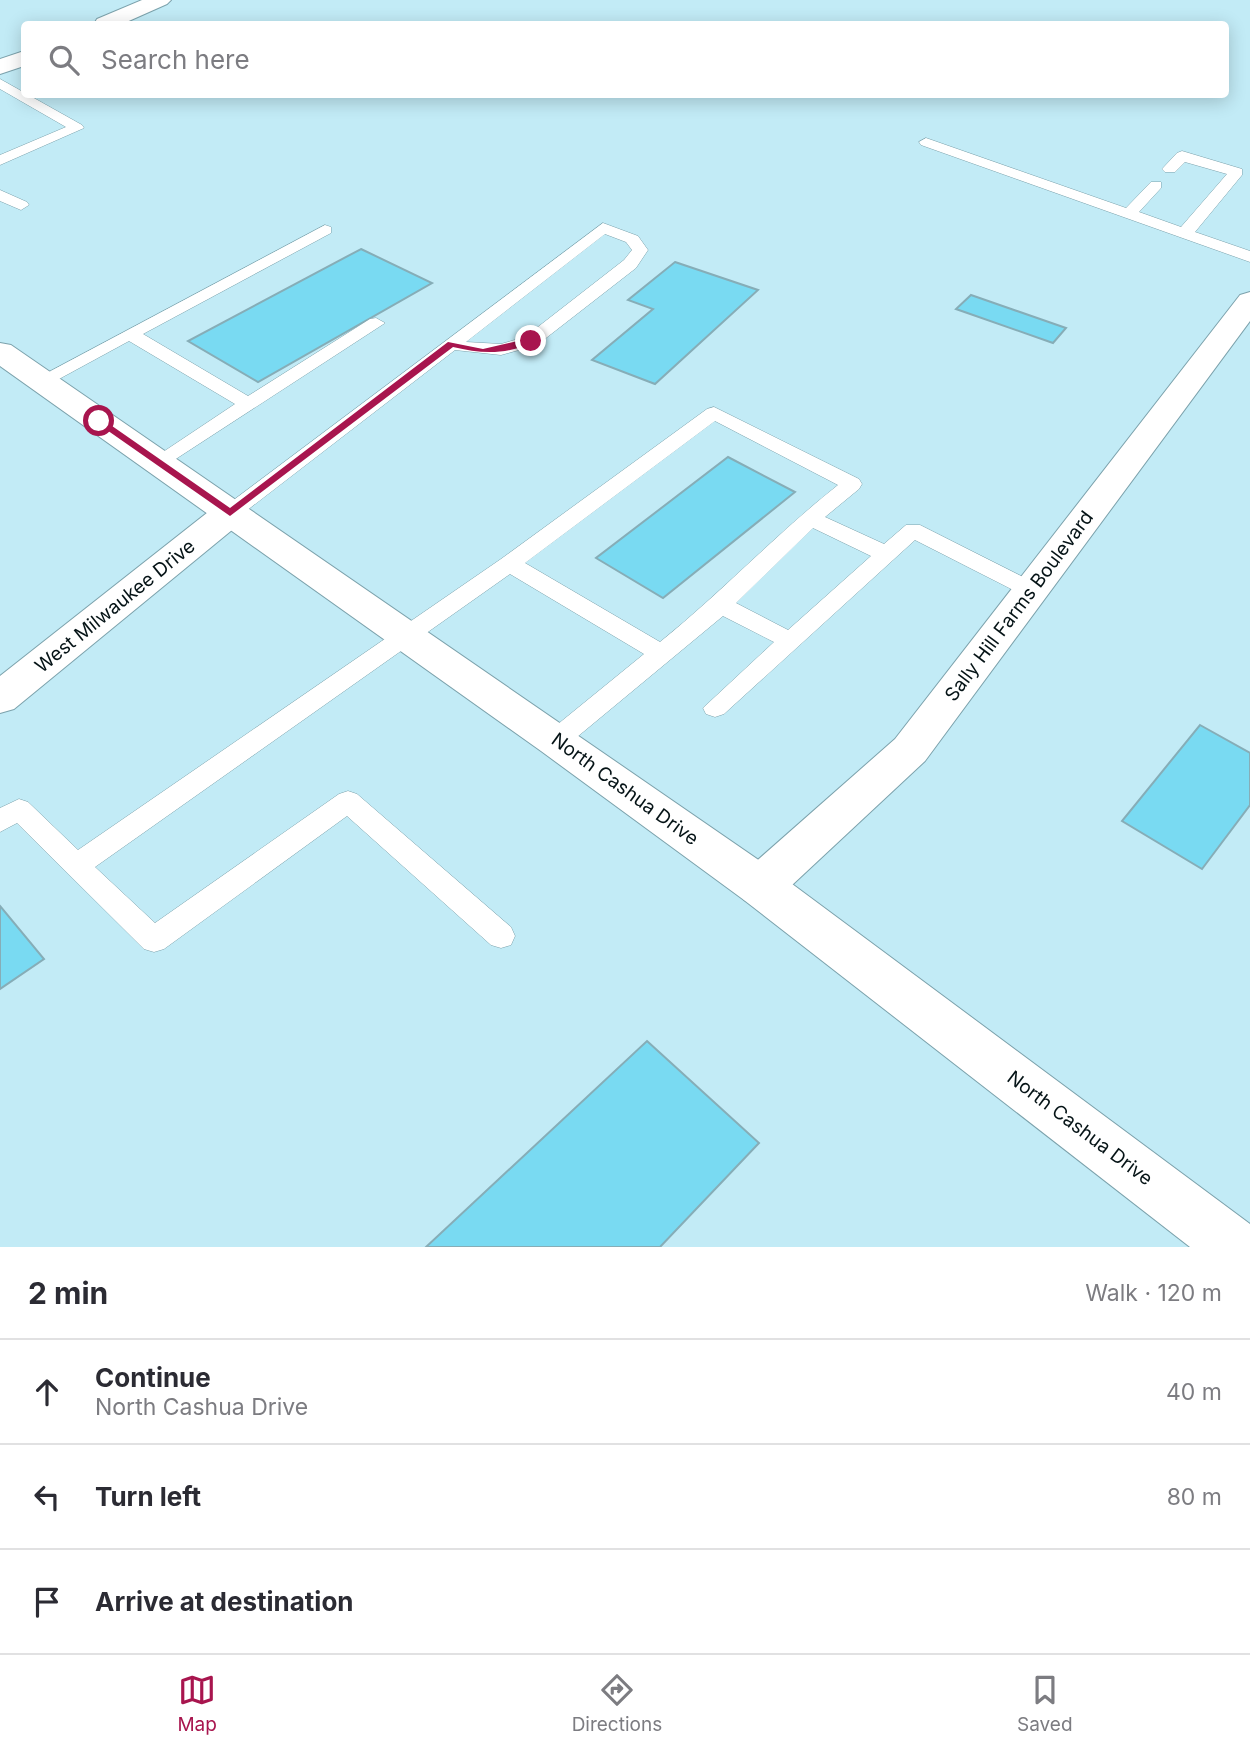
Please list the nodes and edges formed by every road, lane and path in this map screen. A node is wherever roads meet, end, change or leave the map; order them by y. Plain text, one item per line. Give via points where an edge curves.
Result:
1 (160, 0) edge
2 (112, 21) edge
3 (21, 59) edge
4 (0, 67) edge
5 (0, 83) edge
6 (21, 95) edge
7 (26, 98) edge
8 (926, 142) dead end
9 (0, 160) edge
10 (1170, 169) dead end
11 (1156, 185) dead end
12 (0, 195) edge
13 (21, 205) dead end
14 (1129, 214) junction
15 (325, 230) dead end
16 (1185, 233) junction
17 (1250, 257) edge
18 (1250, 301) edge
19 (376, 323) dead end
20 (130, 334) junction
21 (451, 344) junction
22 (0, 352) edge
23 (41, 381) junction
24 (248, 404) junction
25 (158, 462) junction
26 (230, 513) junction
27 (810, 518) junction
28 (886, 554) junction
29 (509, 564) junction
30 (1031, 590) junction
31 (721, 605) junction
32 (406, 635) junction
33 (790, 641) junction
34 (661, 653) junction
35 (0, 698) edge
36 (715, 708) dead end
37 (556, 740) junction
38 (0, 821) edge
39 (76, 866) junction
40 (760, 886) junction
41 (501, 936) dead end
42 (1235, 1247) edge

1 - 2 street
3 - 4 street
5 - 6 lane
7 - 9 lane via 77,128
8 - 14 lane
10 - 16 lane via 1182,156 1237,172
11 - 14 lane
12 - 13 lane
14 - 16 lane
15 - 20 lane
16 - 17 lane
18 - 30 street, Sally Hill Farms Boulevard
19 - 24 lane
20 - 23 lane
20 - 24 lane
21 - 21 lane via 483,352 531,341 630,264 640,250 632,239 603,228
21 - 26 lane
22 - 23 street, North Cashua Drive
23 - 25 street, North Cashua Drive
24 - 25 lane
25 - 26 street, North Cashua Drive
26 - 32 street, North Cashua Drive
26 - 35 street, West Milwaukee Drive
27 - 28 lane
27 - 29 lane via 852,484 714,413
27 - 31 lane
28 - 30 lane via 913,530
28 - 33 lane
29 - 32 lane
29 - 34 lane
30 - 40 street, Sally Hill Farms Boulevard via 910,750
31 - 33 lane
31 - 34 lane
32 - 37 street, North Cashua Drive
32 - 39 lane
33 - 36 lane
34 - 37 lane
37 - 40 street, North Cashua Drive
38 - 39 lane via 19,809
39 - 41 lane via 154,940 348,801
40 - 42 street, North Cashua Drive

